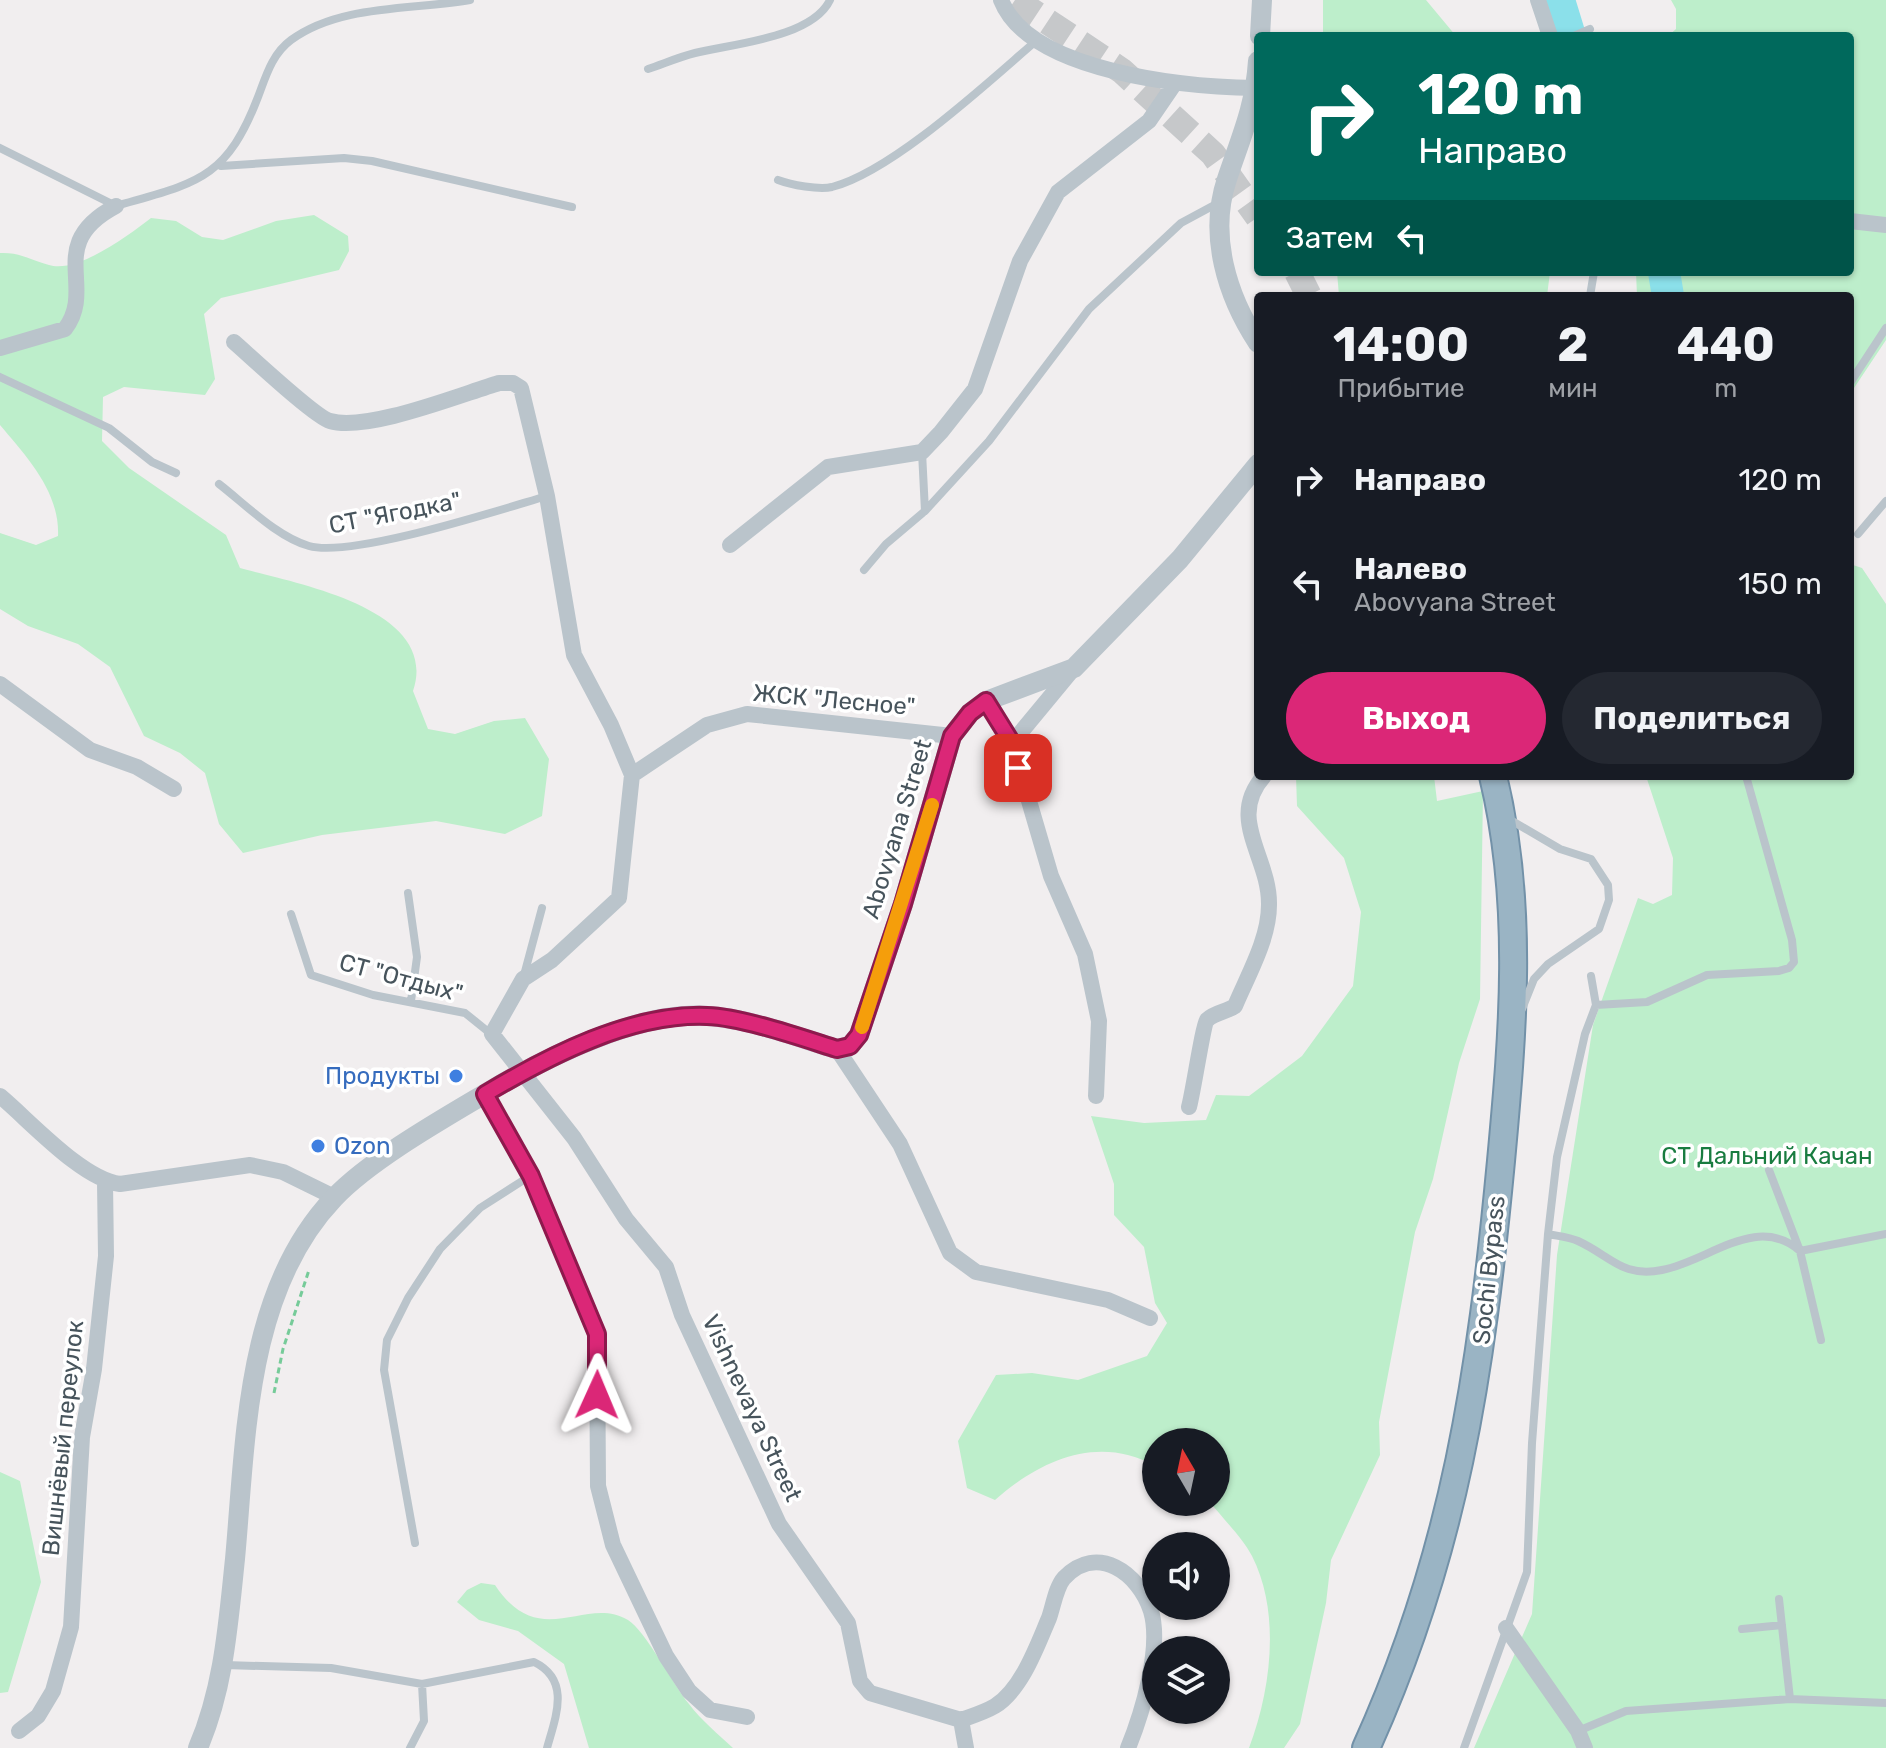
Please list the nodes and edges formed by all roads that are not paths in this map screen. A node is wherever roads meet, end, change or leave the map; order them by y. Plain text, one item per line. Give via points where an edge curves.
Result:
1 (470, 0) edge
2 (830, 0) edge
3 (1001, 0) edge
4 (1262, 0) edge
5 (1538, 0) edge
6 (1260, 32) edge
7 (1549, 32) edge
8 (1036, 41) junction
9 (648, 69) dead end
10 (1175, 83) junction
11 (1254, 88) edge
12 (1254, 98) edge
13 (0, 148) edge
14 (221, 166) junction
15 (778, 180) dead end
16 (1221, 201) junction
17 (116, 206) junction
18 (572, 207) dead end
19 (1854, 221) edge
20 (1886, 225) edge
21 (1886, 328) edge
22 (1254, 336) edge
23 (234, 342) dead end
24 (0, 348) edge
25 (0, 377) edge
26 (1854, 377) edge
27 (922, 452) junction
28 (1254, 469) edge
29 (176, 473) dead end
30 (219, 484) dead end
31 (547, 496) junction
32 (1886, 501) edge
33 (925, 511) junction
34 (1858, 534) dead end
35 (730, 545) dead end
36 (864, 570) dead end
37 (1074, 668) junction
38 (0, 684) edge
39 (986, 701) junction
40 (952, 736) junction
41 (1012, 743) junction
42 (632, 775) junction
43 (1261, 780) edge
44 (1494, 780) edge
45 (1747, 780) edge
46 (174, 789) dead end
47 (1502, 815) junction
48 (408, 893) dead end
49 (542, 908) dead end
50 (291, 914) dead end
51 (1591, 976) dead end
52 (523, 979) junction
53 (411, 1001) junction
54 (1596, 1005) junction
55 (1513, 1028) junction
56 (492, 1034) junction
57 (837, 1049) junction
58 (521, 1072) junction
59 (485, 1094) junction
60 (0, 1096) edge
61 (1096, 1096) dead end
62 (1189, 1107) dead end
63 (1769, 1170) dead end
64 (531, 1176) junction
65 (105, 1182) junction
66 (334, 1197) junction
67 (1548, 1234) junction
68 (1886, 1234) edge
69 (1800, 1251) junction
70 (1150, 1318) dead end
71 (1821, 1340) dead end
72 (415, 1543) dead end
73 (1779, 1599) dead end
74 (1782, 1625) junction
75 (1506, 1628) junction
76 (1742, 1629) dead end
77 (225, 1665) junction
78 (422, 1684) junction
79 (1790, 1699) junction
80 (1886, 1703) edge
81 (747, 1717) dead end
82 (961, 1720) junction
83 (19, 1731) dead end
84 (1578, 1731) junction
85 (198, 1748) edge
86 (410, 1748) edge
87 (547, 1748) edge
88 (966, 1748) edge
89 (1128, 1748) edge
90 (1366, 1748) edge
91 (1464, 1748) edge
92 (1585, 1748) edge

1 - 14 lane via 341,19 291,40 272,59 256,104
2 - 9 lane via 785,33 693,53
3 - 8 street via 1018,28
4 - 6 street
5 - 7 street
8 - 10 street via 1082,61
8 - 15 lane via 953,111 865,174 829,188
10 - 11 street
10 - 27 street via 1149,121 1058,192 1014,274 975,389
12 - 16 street
13 - 17 lane
14 - 17 lane via 203,179
14 - 18 lane via 372,161
16 - 22 street via 1223,262 1231,296
16 - 33 lane via 1181,223 1089,309 989,441
17 - 24 street via 95,218 84,233 73,270 75,310 65,329
19 - 20 street
21 - 26 lane
23 - 31 street via 327,421 395,416 513,383 527,402
25 - 29 lane via 109,428 152,462
27 - 33 lane
27 - 35 street via 828,467
28 - 37 street, Abovyana Street via 1180,559
30 - 31 lane, СТ "Ягодка" via 288,536 329,548 397,537
31 - 42 street via 574,655
32 - 34 lane
33 - 36 lane
37 - 39 street, Abovyana Street
37 - 41 street
38 - 46 street via 90,750 137,767
39 - 40 street, Abovyana Street
39 - 41 street
40 - 42 street, ЖСК "Лесное" via 747,714 707,725
40 - 57 street, Abovyana Street via 859,1035 850,1046
41 - 61 street via 1051,876 1085,954 1099,1021
42 - 52 street via 619,898 552,960
43 - 62 street via 1250,793 1246,814 1269,906 1235,1006 1204,1025
44 - 47 highway, Sochi Bypass
45 - 54 lane via 1794,962 1779,971 1707,975 1647,1002
47 - 55 highway, Sochi Bypass via 1514,928
47 - 55 lane via 1560,849 1591,859 1608,885 1609,900 1599,929 1534,979
48 - 53 lane via 417,957
49 - 52 lane
50 - 53 lane, СТ "Отдых" via 311,975
51 - 54 lane
52 - 56 street
53 - 56 lane, СТ "Отдых" via 465,1013
54 - 67 lane via 1557,1157
55 - 90 highway, Sochi Bypass via 1488,1298 1450,1515 1423,1606
56 - 58 street, Vishnevaya Street
57 - 58 street via 711,1016 682,1016 586,1040
57 - 70 street via 900,1144 950,1253 976,1272 1108,1300
58 - 59 street
58 - 82 street, Vishnevaya Street via 666,1267 682,1315 779,1524 848,1623 860,1681 870,1693
59 - 64 street
59 - 66 street
60 - 65 street via 84,1171
63 - 69 lane
64 - 72 lane via 480,1208 440,1249 387,1340 384,1370
64 - 81 street via 597,1334 598,1486 613,1545 666,1656 689,1691 710,1710
65 - 66 street via 250,1165 283,1172
65 - 83 street, Вишнёвый переулок via 106,1256 82,1437 71,1627 53,1691 38,1716
66 - 77 street via 285,1271 263,1333 245,1450
67 - 69 lane via 1576,1240 1628,1272 1663,1270 1743,1239 1774,1235 1785,1237
67 - 75 lane via 1527,1572
68 - 69 lane
69 - 71 lane
73 - 74 lane
74 - 76 lane
74 - 79 lane
75 - 84 street
75 - 91 lane
77 - 78 lane via 331,1668
77 - 85 street
78 - 86 lane via 424,1721
78 - 87 lane via 534,1662 547,1668 555,1676 559,1704
79 - 80 lane
79 - 84 lane via 1626,1711
82 - 88 street
82 - 89 street via 997,1705 1021,1677 1062,1579 1087,1562 1116,1565 1132,1577 1151,1612 1153,1650 1142,1713
84 - 92 street

